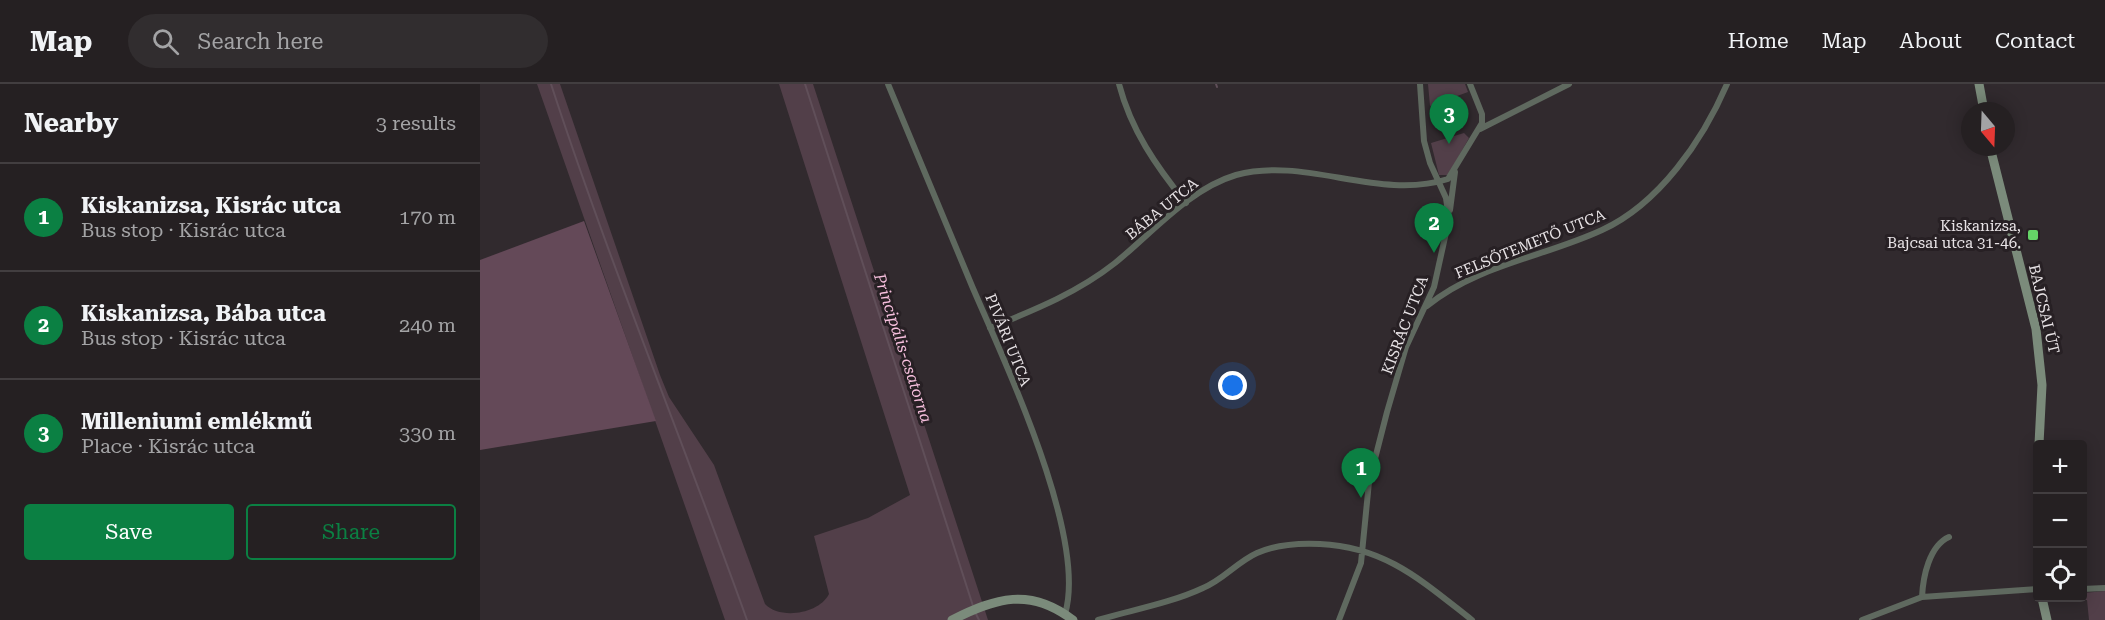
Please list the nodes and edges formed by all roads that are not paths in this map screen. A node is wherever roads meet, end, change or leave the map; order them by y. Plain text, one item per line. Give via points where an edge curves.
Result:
1 (888, 84) edge
2 (1119, 84) edge
3 (1420, 84) edge
4 (1470, 84) edge
5 (1569, 84) edge
6 (1727, 84) edge
7 (1979, 84) edge
8 (1982, 102) edge
9 (1480, 129) junction
10 (1992, 156) edge
11 (1456, 171) junction
12 (1437, 182) junction
13 (1186, 203) junction
14 (1449, 219) junction
15 (1424, 309) junction
16 (990, 328) junction
17 (2040, 440) edge
18 (2037, 494) edge
19 (1949, 537) dead end
20 (2037, 548) edge
21 (1363, 549) junction
22 (2105, 588) edge
23 (2087, 589) edge
24 (2033, 590) edge
25 (1922, 597) junction
26 (2043, 602) edge
27 (1069, 617) edge
28 (952, 620) edge
29 (1098, 620) edge
30 (1340, 620) edge
31 (1472, 620) edge
32 (1862, 620) edge
33 (2047, 620) edge

1 - 16 street, PIVÁRI UTCA
2 - 13 street via 1139,140
3 - 12 street, KISRÁC UTCA via 1424,141
4 - 9 street via 1482,114
5 - 9 street
6 - 15 street, FELSŐTEMETŐ UTCA via 1703,129 1669,176 1625,217 1593,234 1464,282
7 - 8 main road
9 - 11 street via 1462,154
10 - 17 main road, BAJCSAI ÚT via 2036,329 2042,385
11 - 12 street
11 - 14 street
12 - 13 street, BÁBA UTCA via 1394,186 1262,171 1226,179
12 - 14 street, KISRÁC UTCA via 1446,198
13 - 16 street, BÁBA UTCA via 1114,264 1072,292
14 - 15 street, KISRÁC UTCA via 1438,276
15 - 21 street, KISRÁC UTCA via 1403,358 1369,482
16 - 27 street, PIVÁRI UTCA via 1037,444 1056,503 1070,584
18 - 20 main road
19 - 25 street via 1940,543 1926,571
21 - 29 street via 1312,543 1271,548 1246,558 1201,590
21 - 30 street, KISRÁC UTCA
21 - 31 street via 1416,576
22 - 23 street
24 - 25 street
25 - 32 street
26 - 33 main road
27 - 28 main road via 1027,599 1007,599

